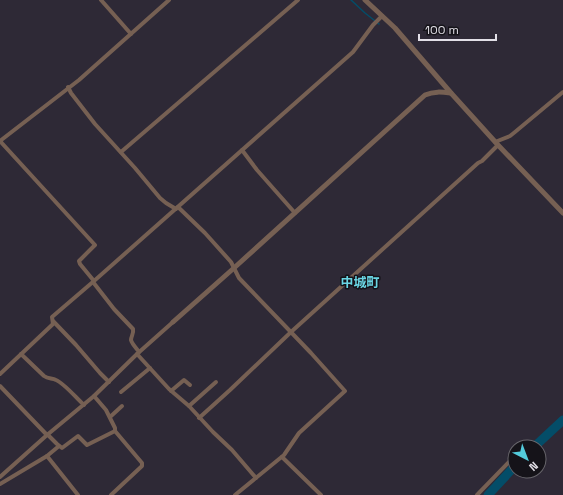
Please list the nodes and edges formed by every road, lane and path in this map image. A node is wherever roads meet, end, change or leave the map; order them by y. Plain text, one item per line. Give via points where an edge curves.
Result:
1 (101, 0) edge
2 (169, 0) edge
3 (298, 0) edge
4 (365, 0) edge
5 (382, 16) junction
6 (131, 34) junction
7 (68, 87) junction
8 (563, 92) edge
9 (451, 93) junction
10 (497, 143) junction
11 (242, 150) junction
12 (120, 152) junction
13 (177, 208) junction
14 (296, 213) junction
15 (563, 213) edge
16 (234, 268) junction
17 (93, 282) junction
18 (52, 321) junction
19 (173, 322) joint
20 (291, 332) junction
21 (138, 353) junction
22 (21, 354) junction
23 (150, 368) junction
24 (0, 374) edge
25 (109, 382) junction
26 (216, 382) dead end
27 (190, 385) dead end
28 (0, 386) edge
29 (171, 391) junction
30 (121, 392) dead end
31 (94, 396) junction
32 (84, 405) junction
33 (122, 406) dead end
34 (189, 406) junction
35 (110, 417) junction
36 (199, 418) junction
37 (115, 431) junction
38 (47, 435) junction
39 (59, 446) junction
40 (47, 456) junction
41 (282, 457) junction
42 (507, 464) edge
43 (0, 477) edge
44 (256, 478) junction
45 (0, 484) edge
46 (78, 495) edge
47 (111, 495) edge
48 (234, 495) edge
49 (321, 495) edge
50 (477, 495) edge

1 - 6 street
2 - 6 street
3 - 12 street
4 - 5 street
5 - 9 street via 409,42
5 - 11 street via 353,52
6 - 7 street
7 - 12 street via 95,124
7 - 17 street via 0,141 95,245 80,261
8 - 10 street via 515,132
9 - 10 street
9 - 14 street via 430,92 425,95
10 - 15 street
10 - 20 street via 482,161
11 - 13 street
11 - 14 street
12 - 13 street via 160,198
13 - 16 street via 205,233
13 - 17 street
14 - 16 street
16 - 19 street
16 - 20 street via 239,278
17 - 18 street via 52,317
17 - 21 street via 133,329 131,338
18 - 22 street via 53,324
18 - 25 street
19 - 21 street
20 - 36 street
20 - 41 street via 344,391 300,433
21 - 23 street
21 - 25 street
22 - 24 street
22 - 32 street via 48,379 60,382
23 - 29 street
23 - 30 street
25 - 31 street
26 - 34 street
27 - 29 street via 184,380
28 - 38 street
29 - 34 street
31 - 32 street
31 - 35 street
32 - 38 street
33 - 35 street
34 - 36 street
35 - 37 street
36 - 44 street
37 - 39 street via 87,446 78,436 62,448
37 - 47 street via 142,466
38 - 39 street
38 - 43 street
39 - 40 street
40 - 45 street
40 - 46 street
41 - 44 street
41 - 49 street
42 - 50 street
44 - 48 street

